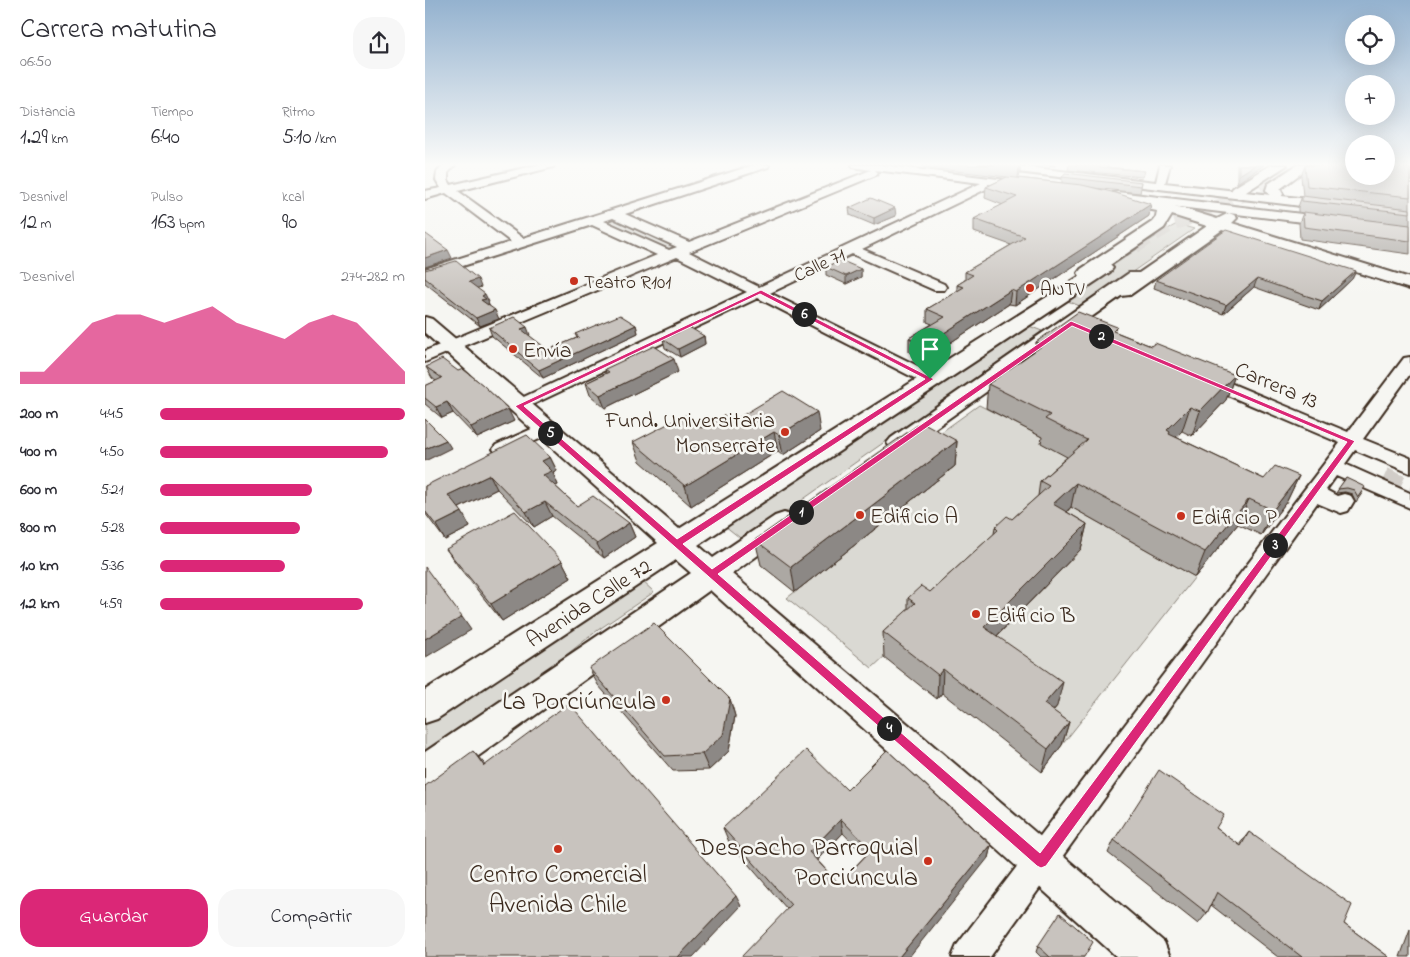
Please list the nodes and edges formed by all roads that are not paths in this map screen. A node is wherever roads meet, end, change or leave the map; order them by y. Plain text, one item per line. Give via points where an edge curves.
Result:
1 (476, 210) edge
2 (624, 210) edge
3 (781, 210) edge
4 (933, 210) edge
5 (1165, 210) edge
6 (1170, 210) edge
7 (1225, 210) edge
8 (613, 213) junction
9 (1236, 213) dead end
10 (592, 220) junction
11 (1343, 223) edge
12 (1219, 225) junction
13 (521, 243) junction
14 (851, 249) junction
15 (678, 251) junction
16 (1104, 268) dead end
17 (425, 274) edge
18 (1135, 277) dead end
19 (1410, 284) edge
20 (939, 287) dead end
21 (761, 292) junction
22 (1037, 310) junction
23 (425, 323) edge
24 (1080, 327) junction
25 (450, 346) junction
26 (425, 356) edge
27 (1410, 362) edge
28 (1189, 373) edge
29 (930, 379) junction
30 (519, 406) junction
31 (545, 429) junction
32 (1351, 441) junction
33 (883, 454) edge
34 (1388, 456) junction
35 (487, 457) edge
36 (1410, 466) edge
37 (1333, 467) junction
38 (1364, 484) junction
39 (1313, 493) junction
40 (1410, 501) edge
41 (802, 511) edge
42 (677, 544) junction
43 (712, 574) junction
44 (425, 708) edge
45 (425, 773) edge
46 (1041, 862) junction
47 (969, 957) edge
48 (1149, 957) edge

1 - 13 street
2 - 8 street
3 - 15 street
4 - 14 street, Calle 71
5 - 22 main road via 1158,226
6 - 12 main road
7 - 11 street
8 - 10 street
8 - 15 street
9 - 12 main road
10 - 13 street
10 - 15 street
12 - 19 main road
12 - 24 main road via 1105,304
13 - 17 street
14 - 20 street
14 - 21 street, Calle 71
15 - 21 street
15 - 25 street
16 - 22 main road, Avenida Calle 72
18 - 24 main road
21 - 29 street
21 - 30 street, Calle 71
22 - 29 main road, Avenida Calle 72
23 - 25 main road
24 - 33 main road
25 - 26 street
25 - 30 main road
27 - 32 street
28 - 32 street, Carrera 13
29 - 42 main road, Avenida Calle 72
30 - 31 main road
31 - 35 street
31 - 42 main road
32 - 34 street, Carrera 13
32 - 37 street
34 - 36 street, Carrera 13
34 - 38 street
37 - 38 street
37 - 39 street
38 - 39 street via 1341,506
38 - 40 street
39 - 46 street
41 - 43 main road, Avenida Calle 72
42 - 43 main road
42 - 44 main road, Avenida Calle 72
43 - 45 main road, Avenida Calle 72
43 - 46 main road
46 - 47 street
46 - 48 main road

